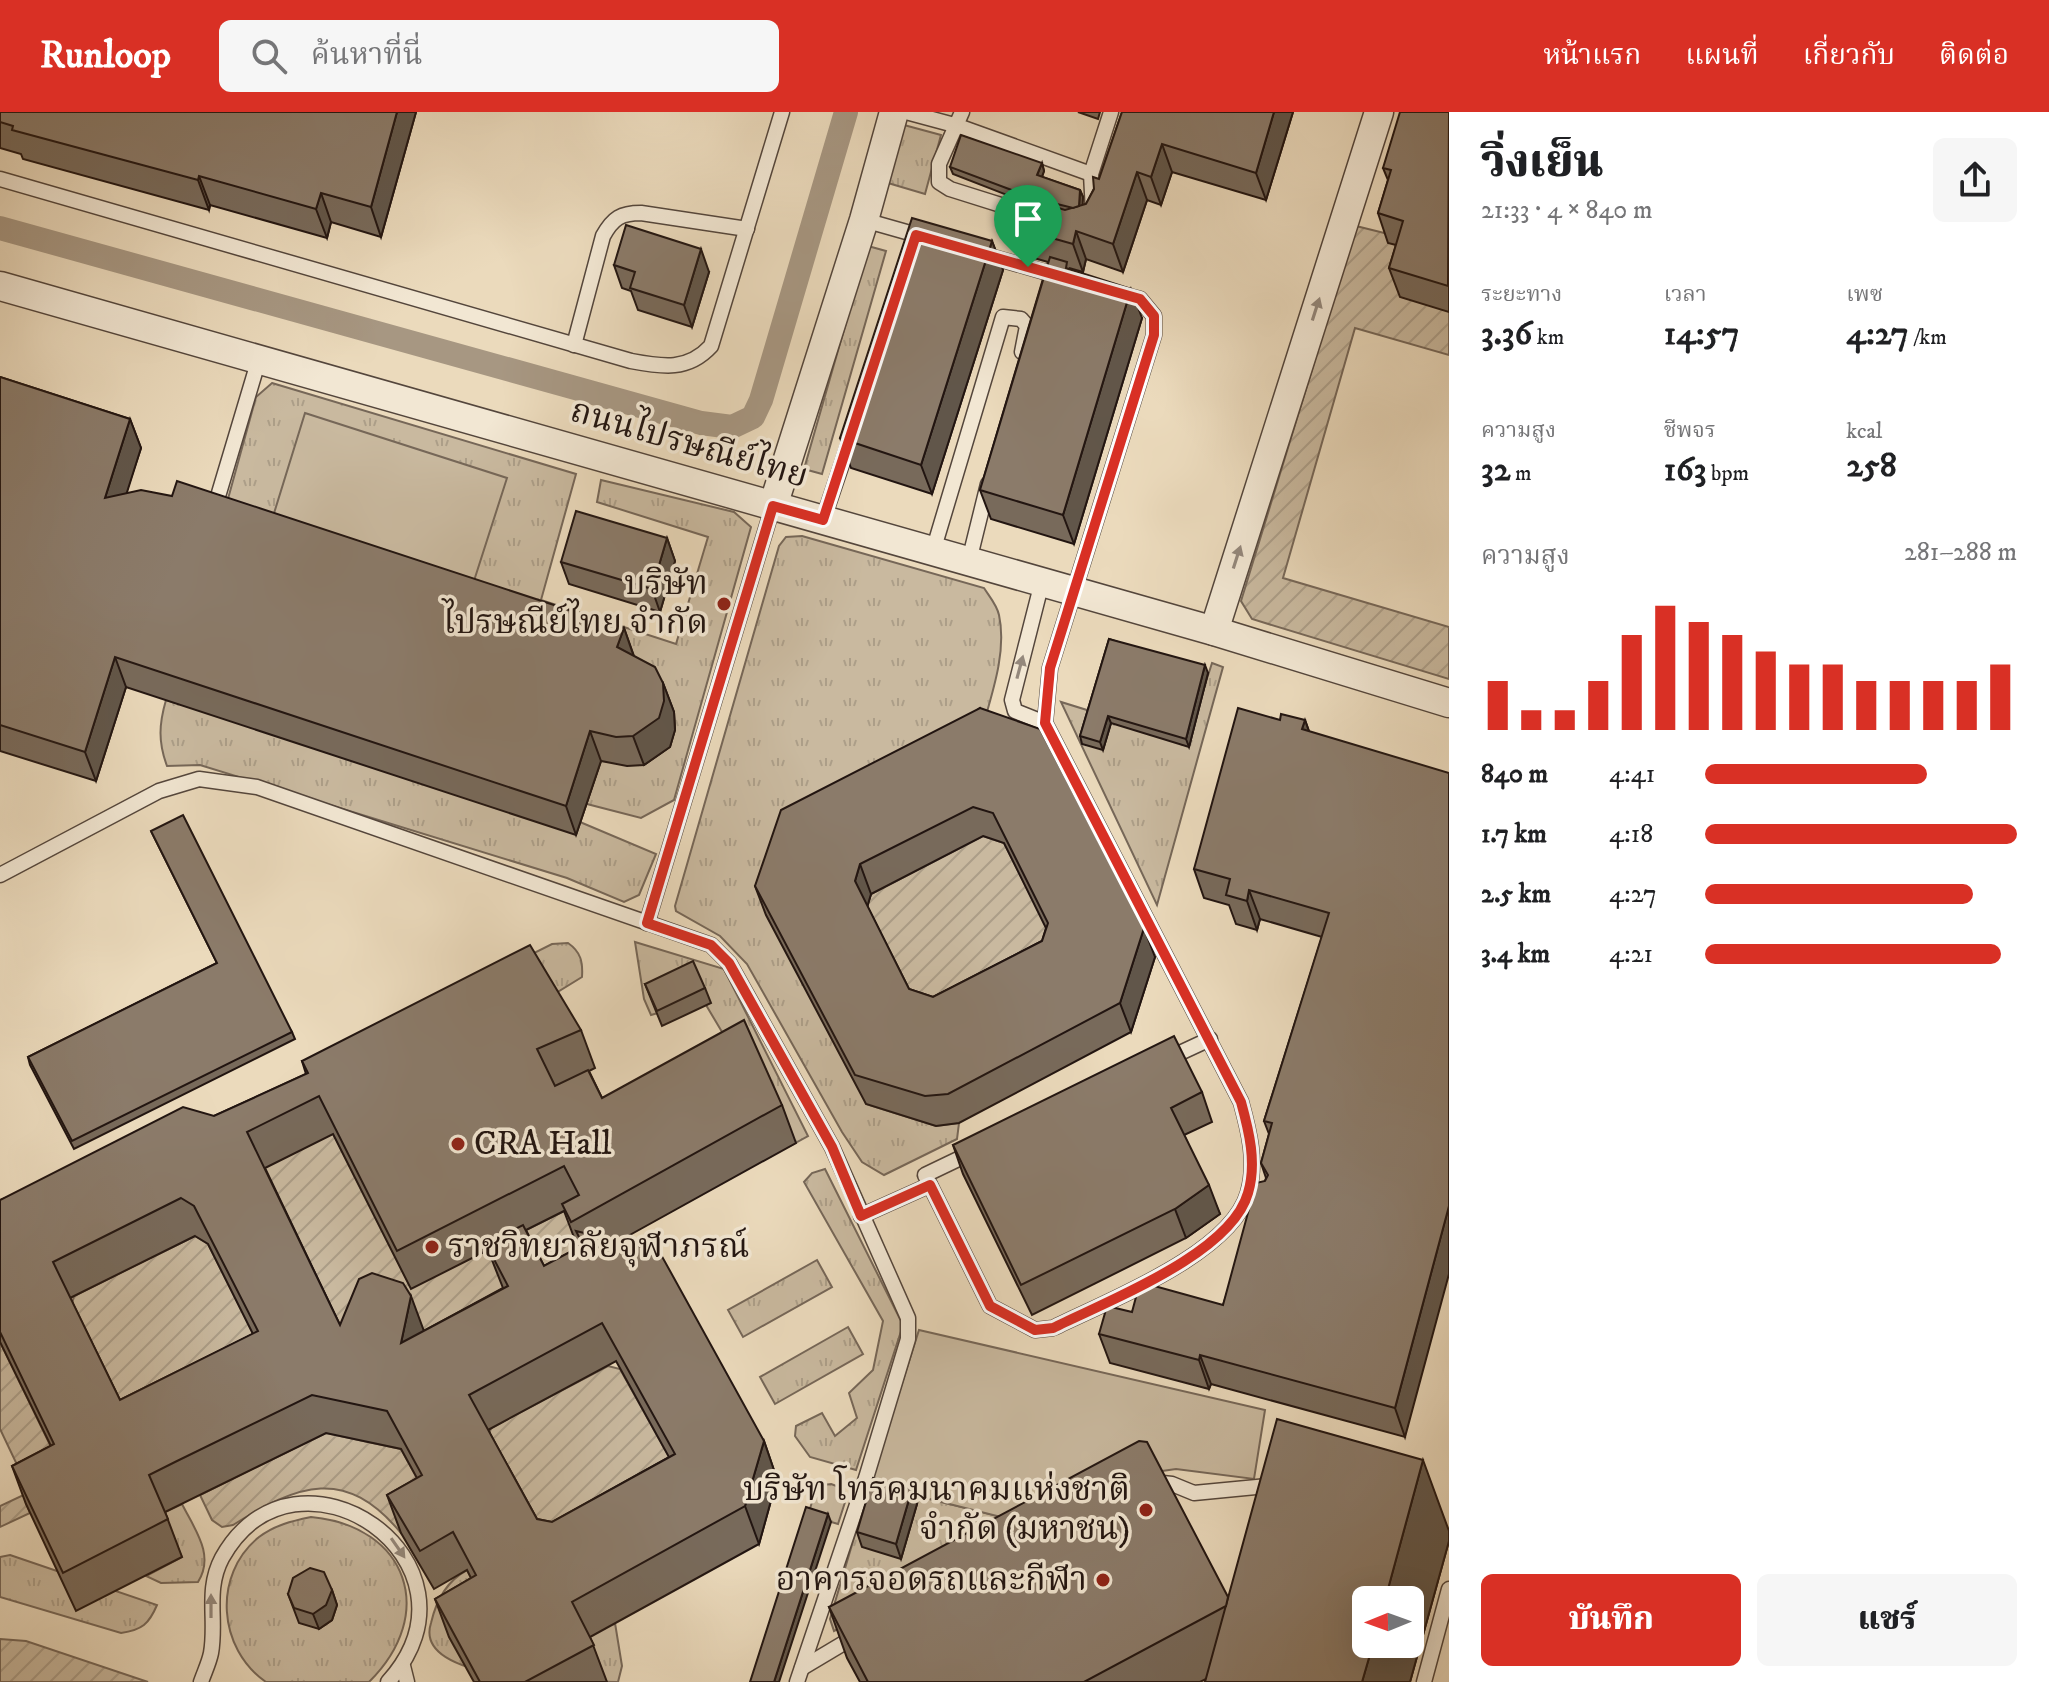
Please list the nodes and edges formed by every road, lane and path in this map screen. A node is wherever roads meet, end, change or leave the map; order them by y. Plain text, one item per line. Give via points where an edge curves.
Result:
1 (782, 112) edge
2 (894, 112) edge
3 (906, 112) edge
4 (1111, 112) edge
5 (1379, 112) edge
6 (960, 119) edge
7 (1091, 174) junction
8 (0, 179) edge
9 (1047, 219) edge
10 (864, 220) junction
11 (1088, 227) edge
12 (747, 229) junction
13 (916, 235) junction
14 (911, 250) edge
15 (1080, 282) edge
16 (0, 286) edge
17 (1095, 287) edge
18 (574, 345) junction
19 (259, 359) junction
20 (1019, 365) edge
21 (858, 415) edge
22 (992, 471) edge
23 (219, 493) edge
24 (773, 506) junction
25 (823, 520) junction
26 (933, 551) junction
27 (969, 561) junction
28 (1042, 582) junction
29 (1073, 591) junction
30 (1214, 631) junction
31 (1449, 703) edge
32 (1045, 723) junction
33 (0, 875) edge
34 (647, 923) junction
35 (1210, 1039) junction
36 (1153, 1066) edge
37 (996, 1141) edge
38 (930, 1185) junction
39 (861, 1216) junction
40 (1291, 1484) edge
41 (1134, 1487) edge
42 (1449, 1589) edge
43 (868, 1628) edge
44 (403, 1666) junction
45 (800, 1675) edge
46 (201, 1682) edge
47 (388, 1682) edge
48 (407, 1682) edge
49 (1424, 1682) edge

1 - 12 lane
2 - 10 street
3 - 6 lane
4 - 7 lane
30 -> 5 street
6 - 7 lane
6 - 9 lane via 939,164 939,182
7 - 11 lane via 1094,217
8 - 18 lane
10 - 13 lane
10 - 24 street
12 - 18 lane via 711,346 698,360 661,367
12 - 18 lane via 641,213 624,213 611,221
13 - 14 lane
13 - 15 lane
16 - 19 street, ถนนไปรษณีย์ไทย
17 - 29 lane via 1140,299 1154,316 1154,335
19 - 23 lane
19 - 24 street, ถนนไปรษณีย์ไทย
20 - 26 lane via 1027,326 1003,317
21 - 25 lane
22 - 27 lane
24 - 25 street, ถนนไปรษณีย์ไทย
24 - 34 lane
25 - 26 street, ถนนไปรษณีย์ไทย
26 - 27 street, ถนนไปรษณีย์ไทย
27 - 28 street, ถนนไปรษณีย์ไทย
28 - 29 street, ถนนไปรษณีย์ไทย
32 -> 28 lane via 1015,711 1012,700
29 - 30 street, ถนนไปรษณีย์ไทย
29 - 32 lane via 1050,668
30 - 31 street, ถนนไปรษณีย์ไทย
32 - 35 lane
33 - 34 lane via 159,791 199,779 257,787
34 - 39 lane via 711,945 729,963 832,1147
35 - 36 lane
35 - 38 lane via 1241,1102 1253,1198 1188,1261 1053,1328 1035,1330 990,1306
37 - 38 lane via 925,1175
38 - 39 lane
39 - 45 lane via 908,1318 908,1339
40 - 41 lane via 1194,1493 1172,1484
42 - 49 lane
43 - 45 lane
46 -> 44 lane via 211,1652 210,1593 222,1559 242,1532 270,1513 302,1504 335,1505 367,1517 393,1539 411,1567 419,1599 417,1633
44 - 47 lane
44 - 48 lane

